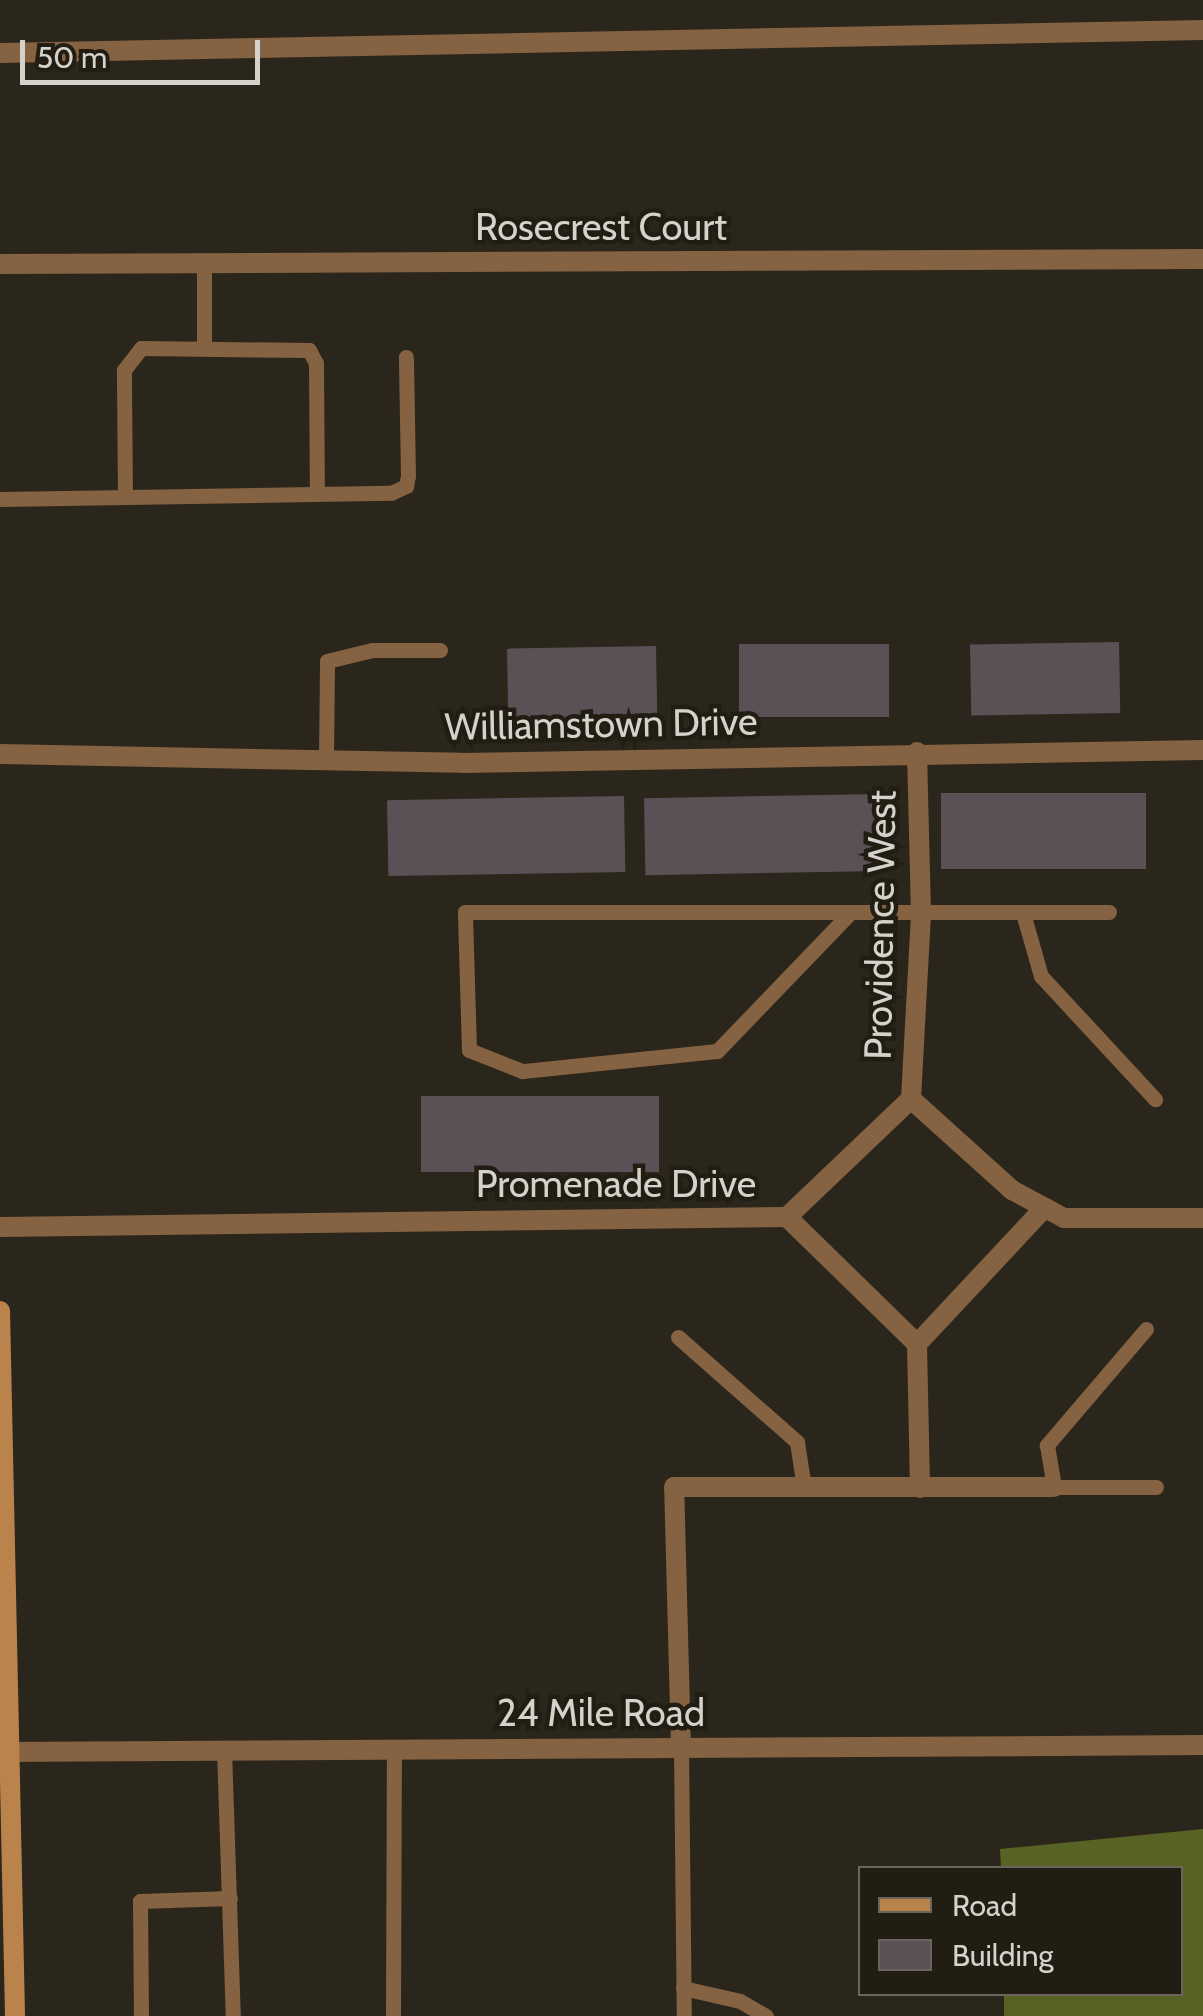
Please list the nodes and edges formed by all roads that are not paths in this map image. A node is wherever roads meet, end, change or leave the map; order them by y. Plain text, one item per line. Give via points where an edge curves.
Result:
1 (1203, 30) edge
2 (0, 53) edge
3 (1203, 259) edge
4 (0, 264) edge
5 (204, 264) junction
6 (204, 347) junction
7 (406, 358) dead end
8 (317, 494) junction
9 (125, 497) junction
10 (0, 498) edge
11 (440, 650) dead end
12 (1203, 750) edge
13 (917, 752) junction
14 (0, 754) edge
15 (326, 760) junction
16 (1109, 912) dead end
17 (848, 914) junction
18 (1023, 914) junction
19 (921, 915) junction
20 (911, 1098) junction
21 (1155, 1098) dead end
22 (1045, 1208) junction
23 (788, 1217) junction
24 (1203, 1218) edge
25 (0, 1227) edge
26 (0, 1311) edge
27 (1146, 1328) dead end
28 (678, 1337) dead end
29 (917, 1344) junction
30 (1156, 1486) dead end
31 (1054, 1487) junction
32 (804, 1488) junction
33 (920, 1488) junction
34 (1203, 1745) edge
35 (394, 1748) junction
36 (681, 1748) junction
37 (224, 1750) junction
38 (4, 1752) edge
39 (230, 1898) junction
40 (7, 1982) edge
41 (683, 1988) junction
42 (15, 2016) edge
43 (141, 2016) edge
44 (232, 2016) edge
45 (393, 2016) edge
46 (684, 2016) edge
47 (766, 2016) edge

1 - 2 street
3 - 5 street, Rosecrest Court
4 - 5 street, Rosecrest Court
5 - 6 lane
6 - 8 lane via 309,350 316,363
6 - 9 lane via 141,348 130,356 124,370
7 - 8 lane via 406,486 391,493
8 - 9 lane
9 - 10 lane
11 - 15 lane via 372,650 327,661
12 - 13 street, Williamstown Drive
13 - 15 street, Williamstown Drive via 462,764
13 - 19 street, Providence West
14 - 15 street, Williamstown Drive
16 - 18 lane
17 - 17 lane via 465,912 469,1050 522,1071 717,1051
17 - 19 lane
18 - 19 lane
18 - 21 lane via 1040,976
19 - 20 street, Providence West
20 - 22 street via 1012,1190
20 - 23 street, Promenade Drive
22 - 24 street via 1064,1218
22 - 29 street
23 - 25 street, Promenade Drive
23 - 29 street
26 - 38 main road
27 - 31 lane via 1047,1445
28 - 32 lane via 797,1442
29 - 33 street
30 - 31 lane
31 - 33 street
32 - 33 street
32 - 36 street via 674,1487
34 - 36 street, 24 Mile Road
35 - 36 street, 24 Mile Road
35 - 37 street, 24 Mile Road
35 - 45 lane
36 - 41 lane
37 - 38 street, 24 Mile Road
37 - 39 lane
38 - 40 main road
39 - 43 lane via 140,1901
39 - 44 lane
40 - 42 main road
41 - 46 lane
41 - 47 lane via 740,2001

